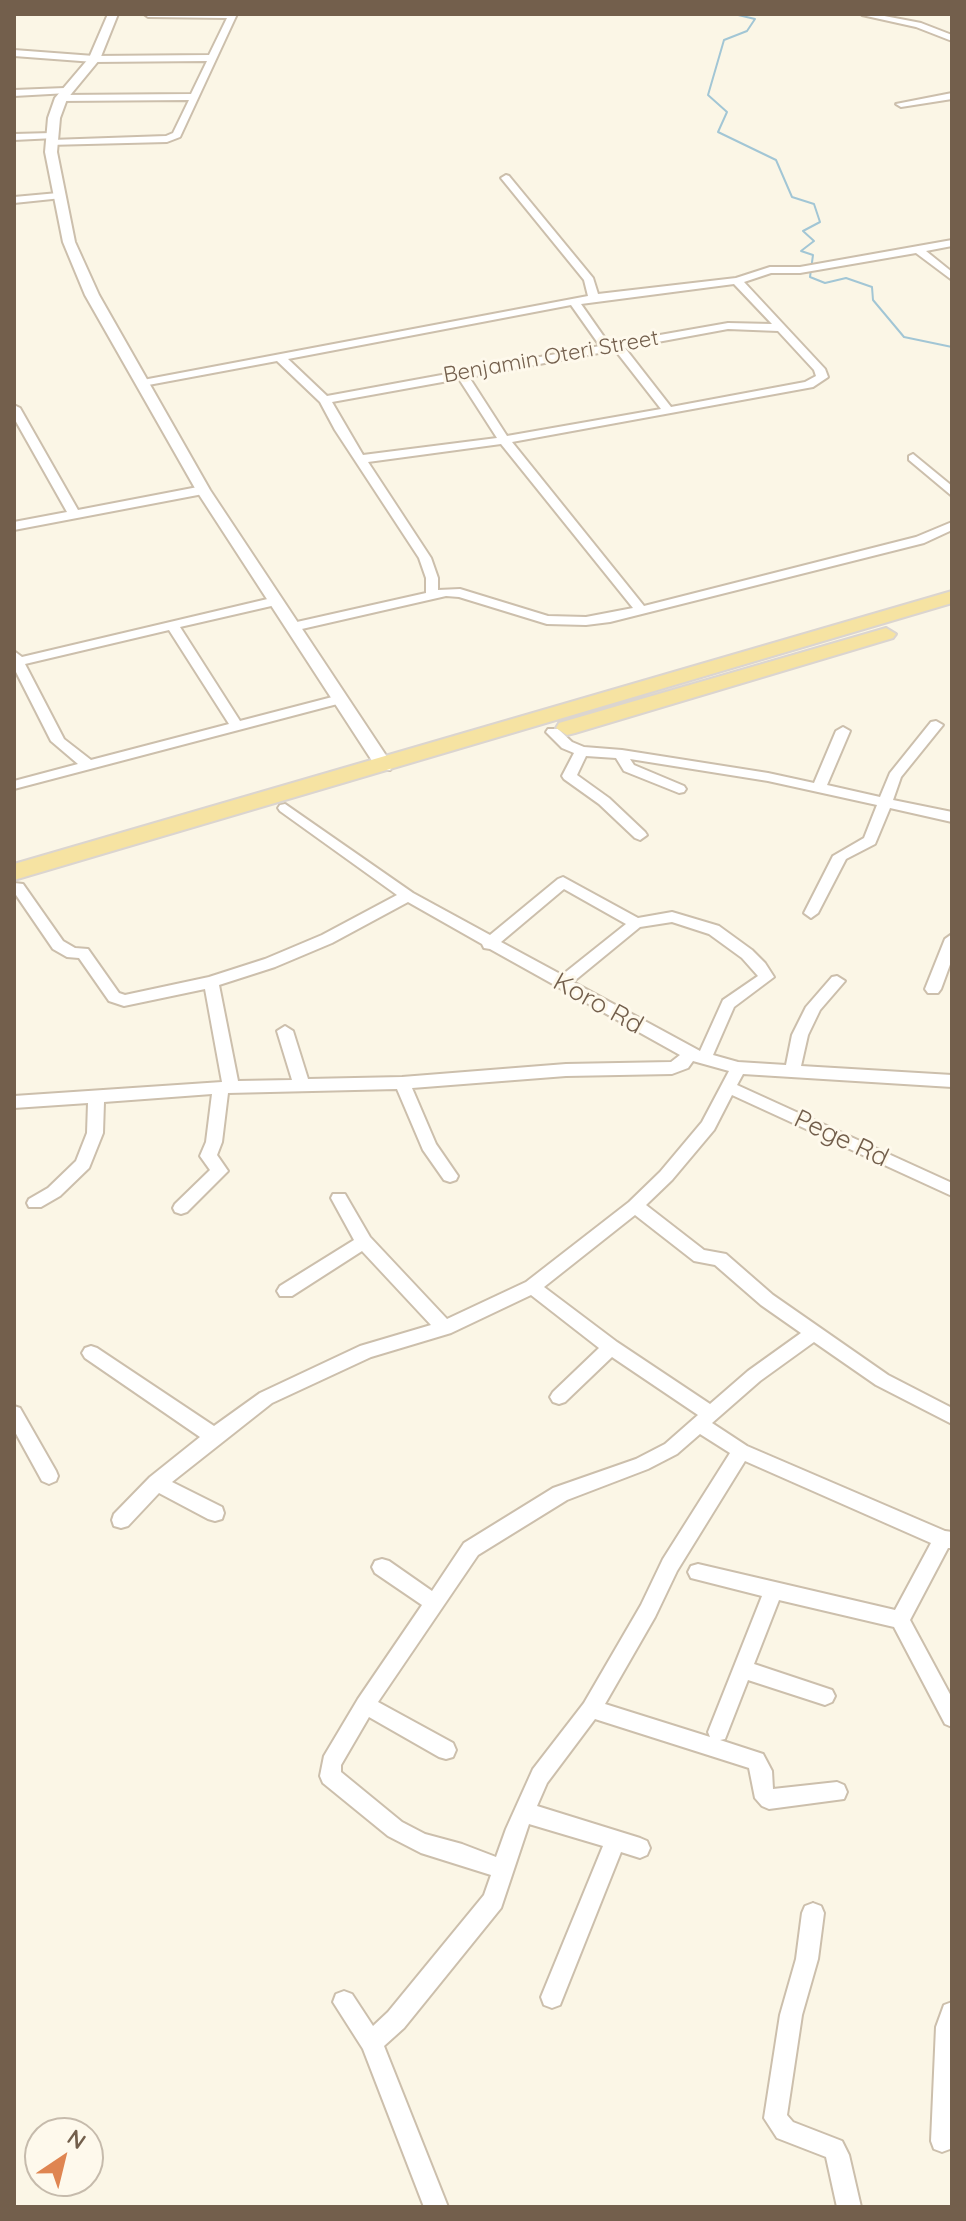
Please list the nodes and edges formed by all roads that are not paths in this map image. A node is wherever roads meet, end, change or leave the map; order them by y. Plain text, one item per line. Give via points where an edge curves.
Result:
1 (113, 14) edge
2 (148, 14) edge
3 (233, 15) edge
4 (866, 15) edge
5 (952, 38) edge
6 (14, 53) edge
7 (210, 58) junction
8 (94, 59) junction
9 (14, 93) edge
10 (63, 95) junction
11 (952, 96) edge
12 (196, 97) junction
13 (901, 104) dead end
14 (14, 137) edge
15 (51, 139) junction
16 (506, 178) dead end
17 (58, 196) junction
18 (14, 200) edge
19 (952, 243) edge
20 (918, 250) junction
21 (952, 277) edge
22 (737, 281) junction
23 (594, 298) junction
24 (575, 303) junction
25 (778, 328) junction
26 (611, 345) junction
27 (279, 357) junction
28 (462, 374) junction
29 (143, 383) junction
30 (325, 400) junction
31 (14, 408) edge
32 (668, 410) junction
33 (504, 440) junction
34 (913, 458) dead end
35 (360, 459) junction
36 (203, 490) junction
37 (952, 492) edge
38 (75, 515) junction
39 (14, 526) edge
40 (952, 526) edge
41 (432, 594) junction
42 (952, 597) edge
43 (276, 601) junction
44 (641, 610) junction
45 (952, 615) edge
46 (173, 626) junction
47 (293, 627) junction
48 (16, 658) edge
49 (340, 699) junction
50 (936, 725) dead end
51 (237, 727) junction
52 (843, 731) dead end
53 (553, 732) junction
54 (582, 751) junction
55 (622, 754) junction
56 (384, 766) junction
57 (90, 767) junction
58 (14, 785) edge
59 (819, 787) junction
60 (679, 789) dead end
61 (887, 801) junction
62 (285, 808) junction
63 (952, 817) edge
64 (640, 835) dead end
65 (15, 882) edge
66 (408, 896) junction
67 (811, 913) dead end
68 (636, 923) junction
69 (952, 939) edge
70 (489, 944) junction
71 (837, 981) dead end
72 (211, 982) junction
73 (561, 984) junction
74 (933, 989) dead end
75 (285, 1031) dead end
76 (697, 1057) junction
77 (738, 1068) junction
78 (792, 1072) junction
79 (952, 1081) edge
80 (402, 1083) junction
81 (302, 1085) junction
82 (226, 1087) junction
83 (730, 1088) junction
84 (96, 1097) junction
85 (14, 1102) edge
86 (450, 1176) dead end
87 (952, 1190) edge
88 (339, 1198) dead end
89 (35, 1203) dead end
90 (635, 1206) junction
91 (181, 1208) dead end
92 (364, 1242) junction
93 (532, 1287) junction
94 (286, 1291) dead end
95 (445, 1328) junction
96 (814, 1333) junction
97 (611, 1347) junction
98 (91, 1353) dead end
99 (559, 1397) dead end
100 (14, 1413) edge
101 (952, 1417) edge
102 (705, 1420) junction
103 (214, 1436) junction
104 (741, 1451) junction
105 (49, 1476) dead end
106 (157, 1483) junction
107 (215, 1513) dead end
108 (121, 1520) dead end
109 (947, 1540) edge
110 (382, 1567) dead end
111 (698, 1572) dead end
112 (774, 1589) junction
113 (433, 1602) junction
114 (900, 1620) junction
115 (742, 1669) junction
116 (825, 1696) dead end
117 (365, 1705) junction
118 (591, 1709) junction
119 (952, 1718) edge
120 (718, 1732) dead end
121 (446, 1750) dead end
122 (837, 1792) dead end
123 (523, 1812) junction
124 (616, 1840) junction
125 (640, 1848) dead end
126 (503, 1870) junction
127 (813, 1913) dead end
128 (552, 1997) dead end
129 (344, 2002) dead end
130 (952, 2013) edge
131 (371, 2042) junction
132 (942, 2141) dead end
133 (436, 2207) edge
134 (849, 2207) edge

1 - 8 street
2 - 3 street
3 - 7 street
4 - 5 street
6 - 8 street
7 - 8 street
7 - 12 street
8 - 10 street
9 - 10 street
10 - 12 street
10 - 15 street
11 - 13 street
12 - 15 street via 180,133 171,138
14 - 15 street
15 - 17 street
16 - 23 street via 589,280
17 - 18 street
17 - 29 street via 88,287
19 - 20 street
20 - 21 street
20 - 22 street via 800,270 770,270
22 - 23 street
22 - 25 street
23 - 24 street
24 - 26 street
24 - 27 street
25 - 26 street, Benjamin Oteri Street via 728,326
25 - 32 street via 822,377 809,385
26 - 28 street, Benjamin Oteri Street
26 - 32 street
27 - 29 street
27 - 30 street
28 - 30 street, Benjamin Oteri Street
28 - 33 street
29 - 36 street
30 - 35 street
31 - 38 street
32 - 33 street
33 - 35 street
33 - 44 street
34 - 37 street
35 - 41 street via 425,558
36 - 38 street
36 - 43 street
38 - 39 street
40 - 44 street via 920,540
41 - 44 street via 460,593 561,622
41 - 47 street
42 - 56 main road
43 - 46 street
43 - 47 street
45 - 53 main road
46 - 48 street
46 - 51 street
47 - 49 street
48 - 57 street via 58,741
49 - 51 street
49 - 56 street
50 - 61 street via 895,776
51 - 57 street
52 - 59 street
53 - 54 street
53 - 62 main road
54 - 55 street
54 - 64 street via 569,776
55 - 59 street
55 - 60 street via 629,768
56 - 65 main road
57 - 58 street
59 - 61 street
61 - 63 street
61 - 67 street via 870,841 833,865
62 - 65 main road
62 - 66 street, Koro Rd
65 - 72 street via 58,945 83,953 117,999 131,1001
66 - 70 street, Koro Rd
66 - 72 street via 327,939
68 - 70 street via 563,882
68 - 73 street
68 - 76 street via 672,917 701,925 725,937 764,972 766,977 728,1004
69 - 74 street
70 - 73 street, Koro Rd
71 - 78 street via 814,1007 800,1035
72 - 82 street
73 - 76 street, Koro Rd
75 - 81 street
76 - 77 street, Koro Rd
76 - 80 street via 672,1068
77 - 78 street, Koro Rd
77 - 83 street
78 - 79 street, Koro Rd
80 - 81 street
80 - 86 street via 429,1146
81 - 82 street
82 - 84 street
82 - 91 street via 208,1156 220,1171
83 - 87 street, Pege Rd
83 - 90 street via 692,1147
84 - 85 street
84 - 89 street via 95,1133 83,1164
88 - 92 street
90 - 93 street
90 - 96 street via 700,1256 720,1259
92 - 94 street
92 - 95 street
93 - 95 street
93 - 97 street
95 - 103 street via 366,1351 303,1378
96 - 101 street via 882,1380
96 - 102 street
97 - 99 street
97 - 102 street
98 - 103 street
100 - 105 street
102 - 104 street
102 - 113 street via 671,1449 560,1494 478,1543
103 - 106 street
104 - 109 street
104 - 118 street via 670,1565
106 - 107 street
106 - 108 street
109 - 114 street
110 - 113 street
111 - 112 street
112 - 114 street
112 - 115 street
113 - 117 street
114 - 119 street
115 - 116 street
115 - 120 street
117 - 121 street
117 - 126 street via 331,1763 330,1776 395,1829
118 - 122 street via 756,1761 762,1791 769,1799
118 - 123 street via 540,1776
123 - 124 street
123 - 126 street
124 - 125 street
124 - 128 street
126 - 131 street via 493,1901 396,2020
127 - 134 street via 775,2118 785,2130 834,2149
129 - 131 street
130 - 132 street
131 - 133 street

